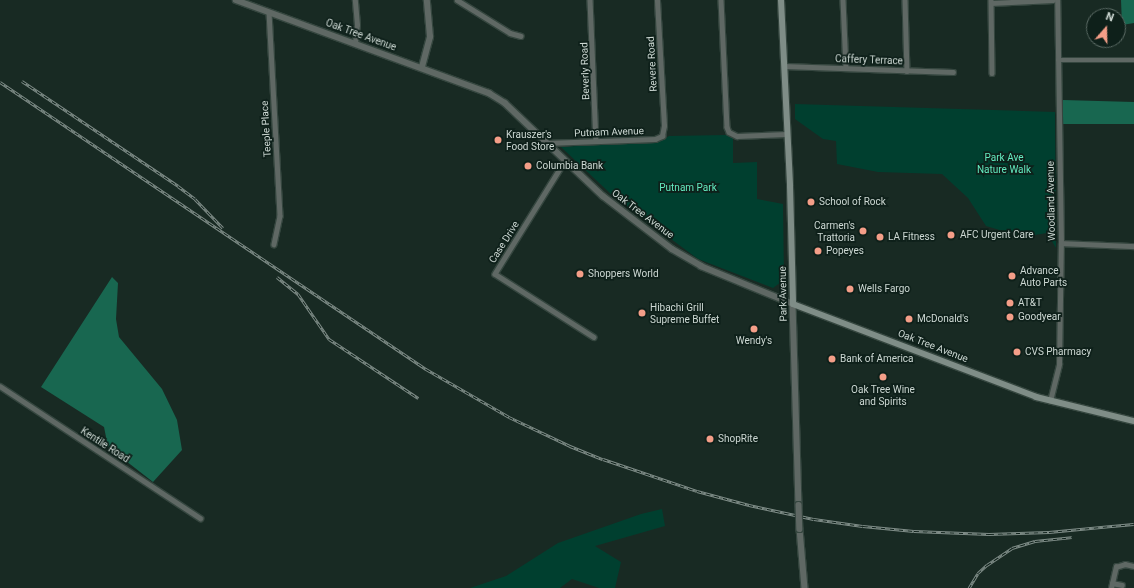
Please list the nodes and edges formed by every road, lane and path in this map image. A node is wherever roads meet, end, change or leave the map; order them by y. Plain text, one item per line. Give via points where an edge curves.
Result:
1 (236, 0) edge
2 (355, 0) edge
3 (427, 0) edge
4 (457, 0) edge
5 (590, 0) edge
6 (657, 0) edge
7 (722, 0) edge
8 (781, 0) edge
9 (844, 0) edge
10 (905, 0) edge
11 (1053, 0) edge
12 (1057, 0) edge
13 (991, 1) edge
14 (269, 12) junction
15 (521, 36) dead end
16 (355, 43) junction
17 (1058, 60) junction
18 (1134, 60) edge
19 (784, 66) junction
20 (422, 68) junction
21 (846, 68) junction
22 (907, 70) junction
23 (953, 72) dead end
24 (992, 73) dead end
25 (664, 126) joint
26 (786, 134) junction
27 (596, 141) junction
28 (546, 143) junction
29 (564, 161) junction
30 (1061, 243) junction
31 (274, 244) dead end
32 (1134, 246) edge
33 (793, 304) junction
34 (594, 337) dead end
35 (0, 386) edge
36 (1050, 401) junction
37 (1134, 421) edge
38 (200, 518) dead end
39 (1134, 566) edge
40 (1122, 585) dead end
41 (1111, 586) edge
42 (805, 588) edge

1 - 14 street, Oak Tree Avenue
2 - 16 street
3 - 20 street via 430,37
4 - 15 street via 510,33
5 - 27 street, Beverly Road
6 - 25 street, Revere Road
7 - 26 street via 727,128 737,136
8 - 19 main road, Park Avenue
9 - 21 street
10 - 22 street
11 - 13 street
12 - 17 street, Woodland Avenue
13 - 24 street
14 - 16 street, Oak Tree Avenue
14 - 31 street, Teeple Place via 280,216
16 - 20 street, Oak Tree Avenue
17 - 18 street
17 - 30 street, Woodland Avenue
19 - 21 street, Caffery Terrace
19 - 26 main road, Park Avenue
20 - 28 street, Oak Tree Avenue via 495,96
21 - 22 street, Caffery Terrace
22 - 23 street, Caffery Terrace
25 - 27 street, Putnam Avenue via 662,136 655,139
26 - 33 main road, Park Avenue
27 - 28 street, Putnam Avenue
28 - 29 street, Oak Tree Avenue
29 - 33 street, Oak Tree Avenue via 614,205 687,258 711,271
29 - 34 street, Case Drive via 495,274
30 - 32 street
30 - 36 street, Woodland Avenue via 1059,364
33 - 36 main road, Oak Tree Avenue
33 - 42 street, Park Avenue, bridge via 800,529
35 - 38 street, Kentile Road
36 - 37 main road, Oak Tree Avenue
39 - 41 street via 1117,566
40 - 41 street

